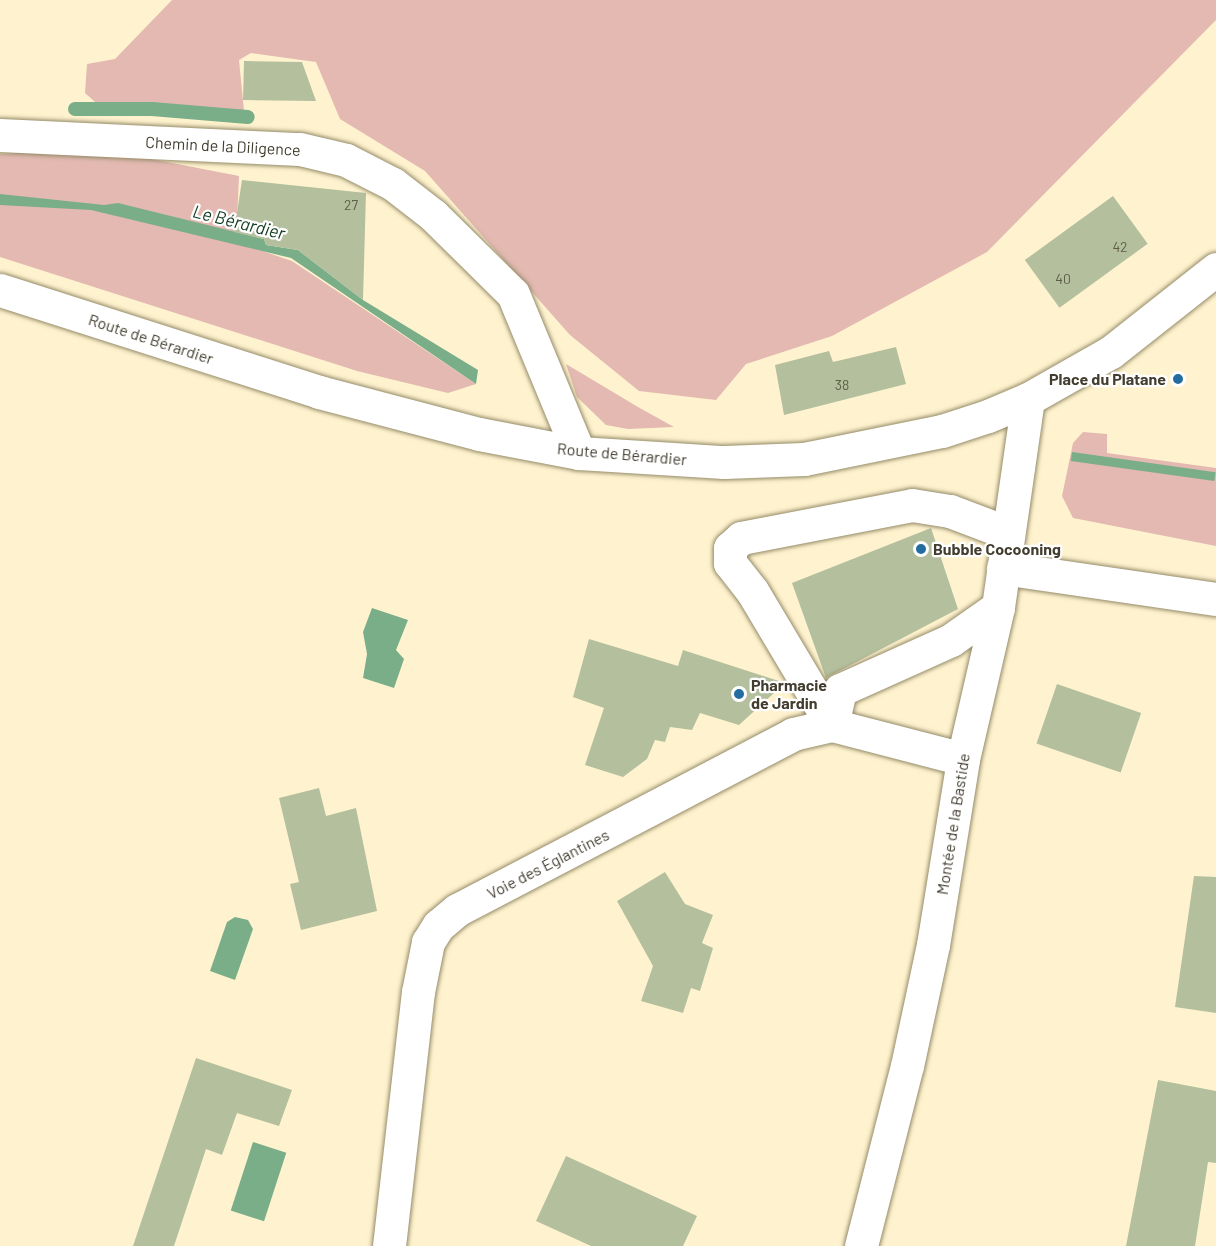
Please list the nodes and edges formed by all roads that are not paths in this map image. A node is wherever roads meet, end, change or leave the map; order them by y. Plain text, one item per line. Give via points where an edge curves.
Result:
1 (0, 135) edge
2 (1216, 269) edge
3 (0, 290) edge
4 (1028, 399) junction
5 (579, 453) junction
6 (1008, 533) junction
7 (1003, 568) junction
8 (1216, 599) edge
9 (998, 607) junction
10 (832, 725) junction
11 (963, 759) junction
12 (389, 1246) edge
13 (861, 1246) edge

1 - 5 street, Chemin de la Diligence via 300,148 346,160 393,184 433,215 513,294
2 - 4 street, Route de Bérardier via 1111,352
3 - 5 street, Route de Bérardier via 319,392 479,434
4 - 5 street, Route de Bérardier via 942,431 804,459 724,462
4 - 6 street, Montée de la Bastide
6 - 7 street, Montée de la Bastide
6 - 10 street via 950,511 912,505 741,538 730,548 730,563 752,591
7 - 8 street
7 - 9 street, Montée de la Bastide
9 - 10 street via 951,640 840,690
9 - 11 street, Montée de la Bastide
10 - 11 street, Voie des Églantines
10 - 12 street, Voie des Églantines via 794,734 457,910 438,926 428,942 418,992
11 - 13 street, Montée de la Bastide via 933,945

